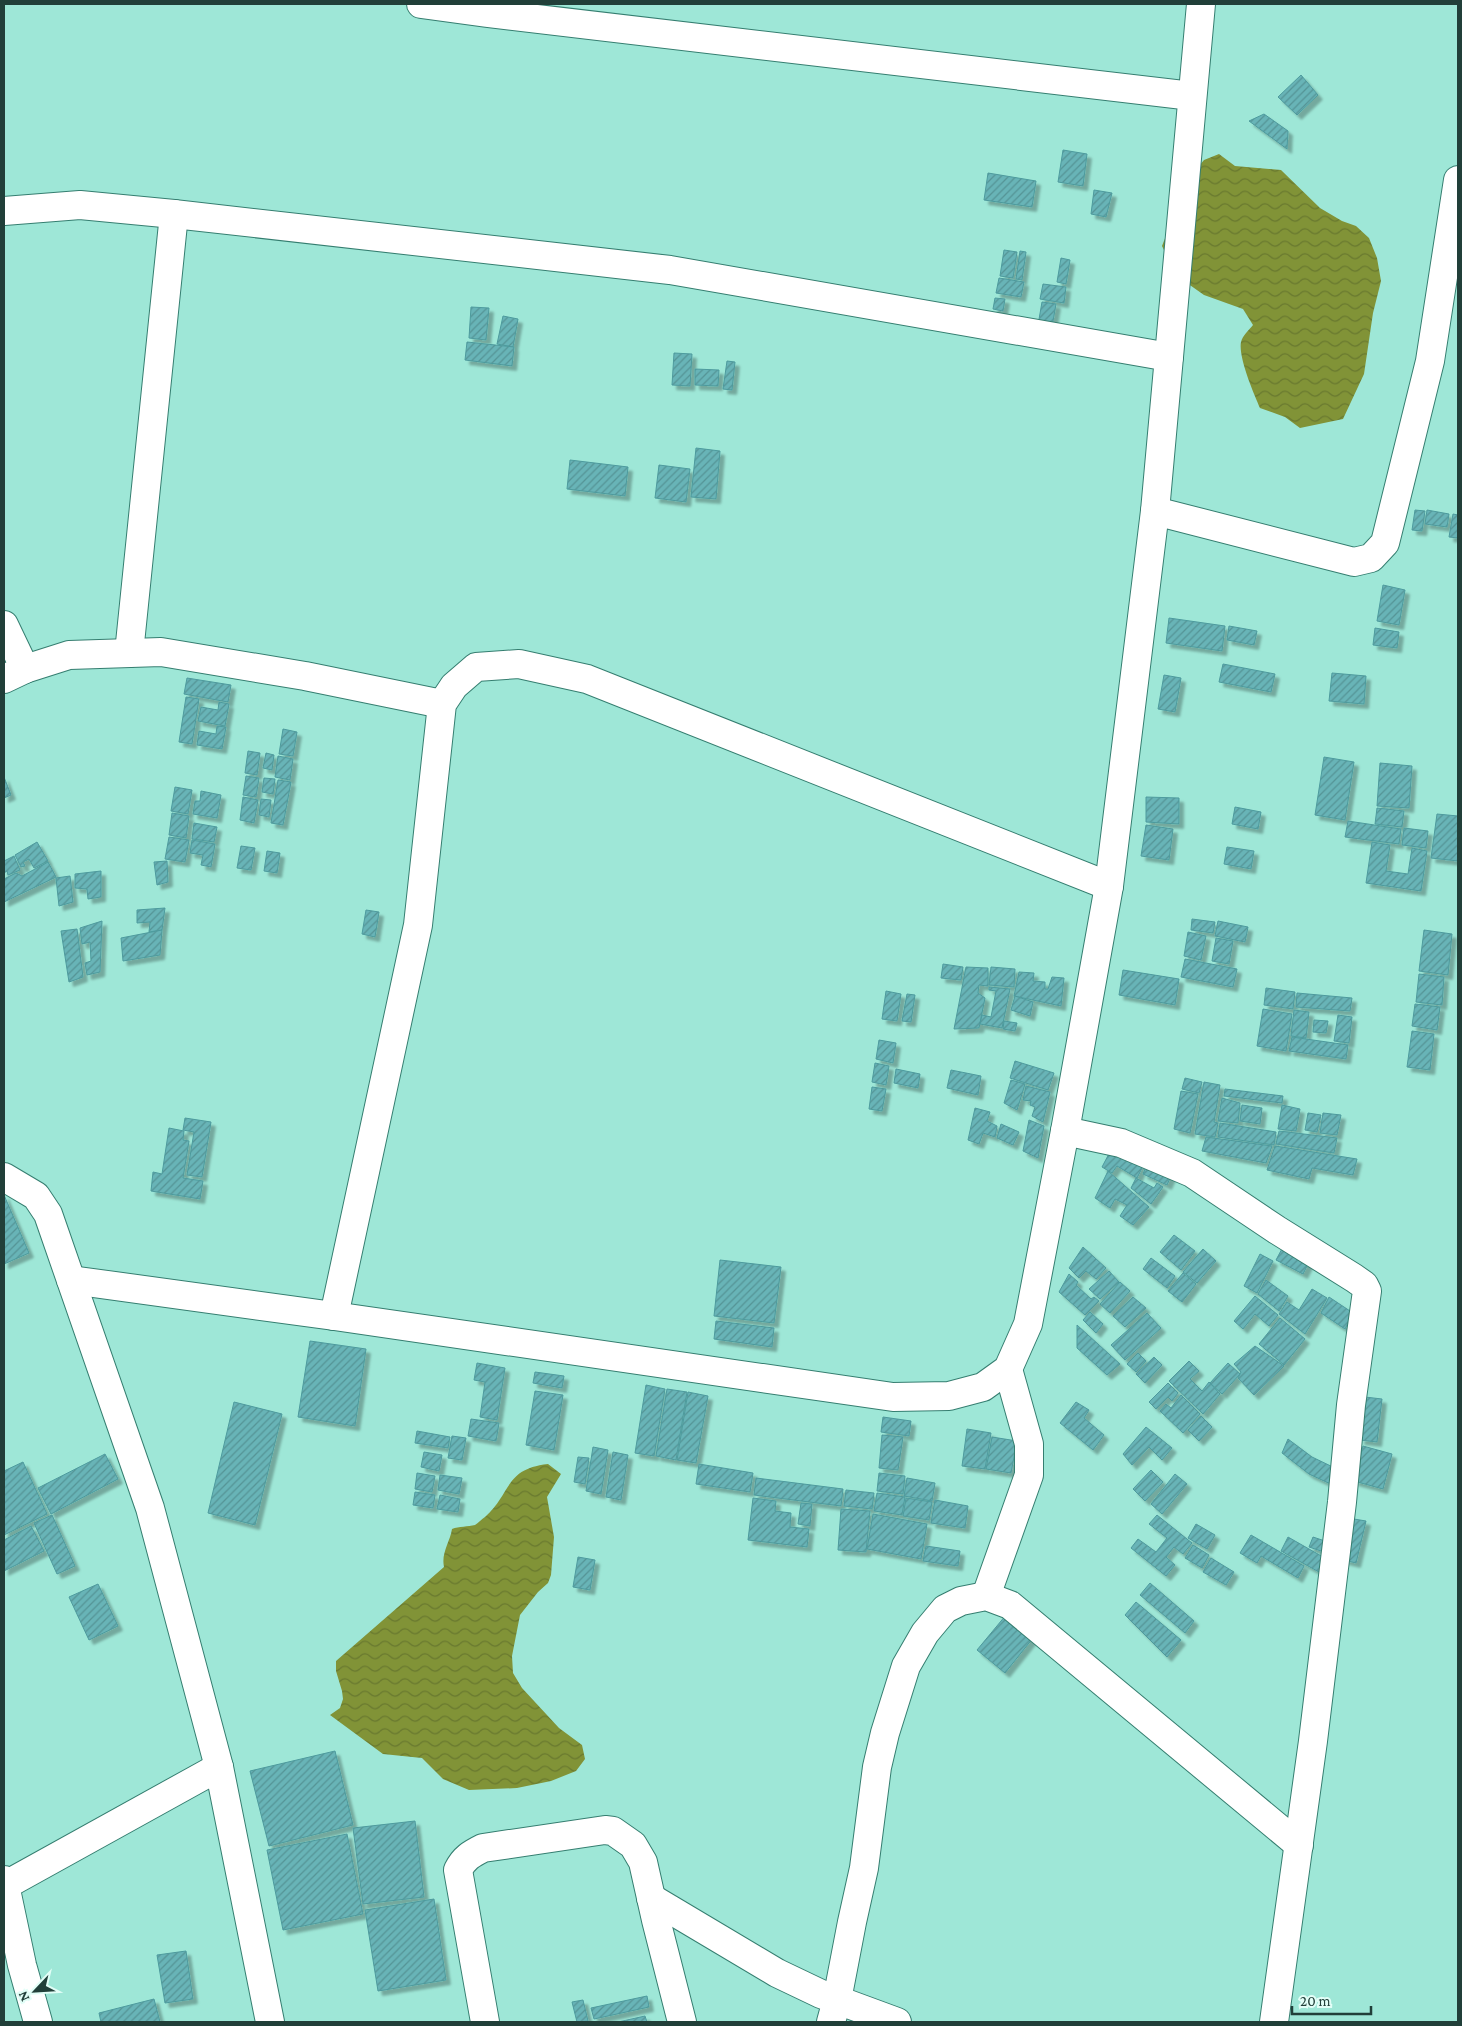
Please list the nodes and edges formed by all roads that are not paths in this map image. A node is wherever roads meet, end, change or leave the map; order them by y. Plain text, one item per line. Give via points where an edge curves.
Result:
1 (422, 4) edge
2 (1201, 4) edge
3 (1192, 96) junction
4 (1458, 180) edge
5 (4, 211) edge
6 (174, 214) junction
7 (1169, 357) junction
8 (1155, 511) junction
9 (4, 625) edge
10 (129, 653) junction
11 (14, 674) edge
12 (442, 704) junction
13 (1109, 886) junction
14 (1066, 1131) junction
15 (4, 1177) edge
16 (71, 1280) junction
17 (334, 1316) junction
18 (1008, 1369) junction
19 (986, 1596) junction
20 (219, 1767) junction
21 (1299, 1845) junction
22 (4, 1880) edge
23 (4, 1886) edge
24 (651, 1898) junction
25 (834, 2011) edge
26 (38, 2022) edge
27 (270, 2022) edge
28 (485, 2022) edge
29 (682, 2022) edge
30 (897, 2022) edge
31 (1274, 2022) edge

1 - 3 street
2 - 3 street
3 - 7 street
4 - 8 street via 1430,362 1385,543 1372,558 1354,562
5 - 6 street via 80,205
6 - 7 street via 670,270
6 - 10 street
7 - 8 street
8 - 13 street
9 - 11 street
10 - 11 street via 69,655
10 - 12 street via 161,652 305,676
12 - 13 street via 454,686 476,667 519,664 587,679
12 - 17 street via 418,925
13 - 14 street
14 - 18 street via 1028,1324
14 - 21 street via 1121,1143 1192,1173 1354,1278 1367,1291
15 - 16 street via 36,1196 48,1214
16 - 17 street
16 - 20 street via 150,1508
17 - 18 street via 893,1397 949,1396 983,1387
18 - 19 street via 1030,1444 1029,1475
19 - 21 street via 1010,1605
19 - 25 street via 945,1609 925,1633 906,1666 877,1767 864,1868
20 - 23 street
20 - 27 street
21 - 31 street
22 - 23 street
23 - 26 street
24 - 25 street
24 - 28 street via 643,1862 633,1845 613,1831 483,1848 469,1855 458,1870
24 - 29 street
25 - 30 street

